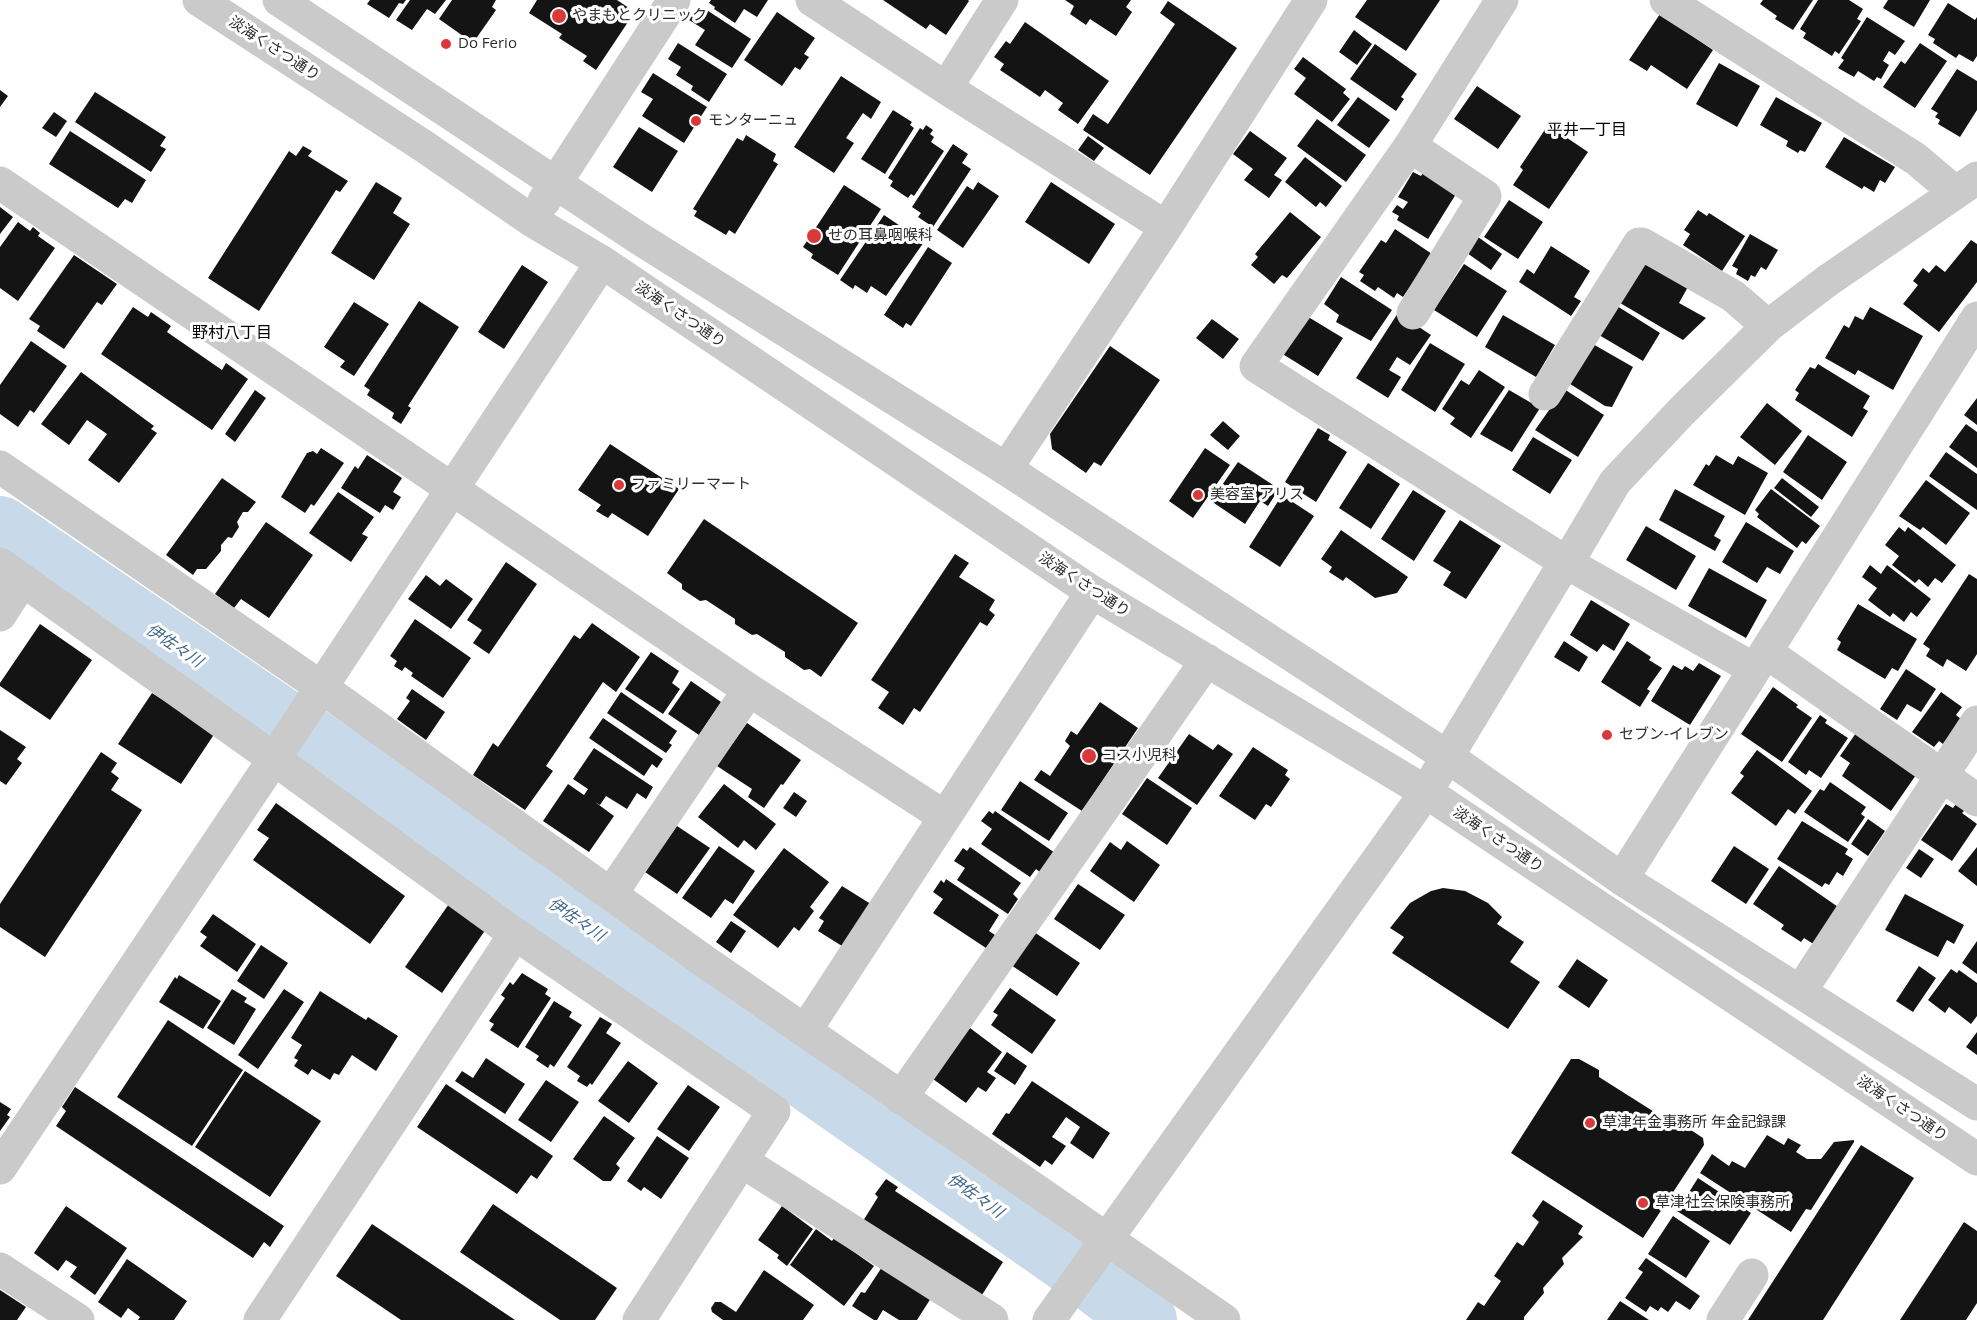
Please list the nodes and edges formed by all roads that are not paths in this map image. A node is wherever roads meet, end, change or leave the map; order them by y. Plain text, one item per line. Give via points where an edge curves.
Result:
1 (199, 0) edge
2 (279, 0) edge
3 (812, 0) edge
4 (1002, 0) edge
5 (1311, 0) edge
6 (1502, 0) edge
7 (1666, 0) edge
8 (671, 1) edge
9 (946, 88) junction
10 (1410, 146) junction
11 (0, 183) edge
12 (556, 183) junction
13 (1966, 185) edge
14 (531, 220) junction
15 (1166, 227) junction
16 (602, 262) junction
17 (1413, 313) dead end
18 (1977, 318) edge
19 (1768, 326) junction
20 (1545, 394) dead end
21 (0, 467) edge
22 (1006, 469) junction
23 (451, 490) junction
24 (1567, 563) junction
25 (11, 573) edge
26 (1092, 592) junction
27 (0, 615) edge
28 (1207, 660) junction
29 (1760, 661) junction
30 (321, 687) junction
31 (749, 690) junction
32 (1977, 722) edge
33 (1449, 757) junction
34 (274, 759) junction
35 (1941, 775) junction
36 (1426, 792) junction
37 (1977, 800) edge
38 (945, 817) junction
39 (1622, 879) junction
40 (610, 894) junction
41 (515, 934) junction
42 (1800, 992) junction
43 (805, 1031) junction
44 (901, 1098) junction
45 (1977, 1104) edge
46 (1977, 1159) edge
47 (743, 1162) junction
48 (0, 1168) edge
49 (1106, 1238) junction
50 (0, 1269) edge
51 (1752, 1275) dead end
52 (1063, 1315) edge
53 (78, 1320) edge
54 (260, 1320) edge
55 (639, 1320) edge
56 (992, 1320) edge
57 (1224, 1320) edge
58 (1723, 1320) edge

1 - 14 street, 淡海くさつ通り
2 - 12 street
3 - 9 street
4 - 9 street
5 - 15 street
6 - 10 street
7 - 13 street via 1916,159
8 - 12 street
9 - 15 street
10 - 17 street via 1485,196
10 - 24 street via 1256,366
11 - 23 street
12 - 14 street
12 - 22 street
13 - 19 street
14 - 16 street, 淡海くさつ通り
15 - 22 street
16 - 23 street
16 - 26 street, 淡海くさつ通り
18 - 29 street
19 - 20 street via 1733,296 1639,244
19 - 24 street via 1615,482
21 - 30 street
22 - 33 street
23 - 30 street
23 - 31 street
24 - 29 street
24 - 33 street
25 - 27 street
25 - 34 street
26 - 28 street, 淡海くさつ通り
26 - 38 street
28 - 36 street, 淡海くさつ通り
28 - 44 street
29 - 35 street
29 - 39 street
30 - 34 street
30 - 40 street
31 - 38 street
31 - 40 street
32 - 35 street
33 - 36 street
33 - 39 street
34 - 41 street
34 - 48 street
35 - 37 street
35 - 42 street
36 - 46 street, 淡海くさつ通り
36 - 49 street
38 - 43 street
39 - 42 street
40 - 43 street
41 - 47 street via 774,1111
41 - 54 street
42 - 45 street
43 - 44 street
44 - 49 street
47 - 55 street
47 - 56 street
49 - 52 street
49 - 57 street
50 - 53 street
51 - 58 street

